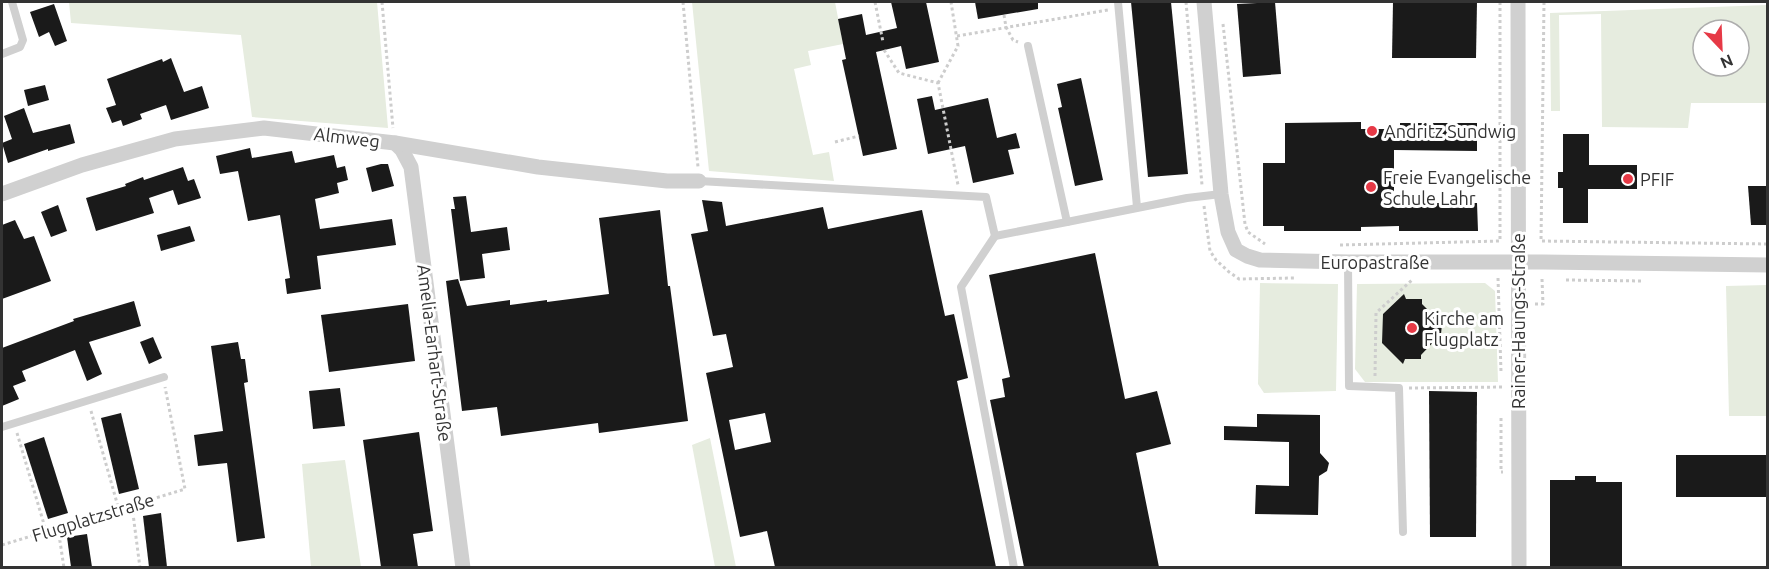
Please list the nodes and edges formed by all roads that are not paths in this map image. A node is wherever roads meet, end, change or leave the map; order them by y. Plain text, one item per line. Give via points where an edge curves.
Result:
1 (12, 2) edge
2 (1204, 2) edge
3 (1518, 2) edge
4 (1118, 5) edge
5 (1028, 46) road end
6 (2, 54) edge
7 (395, 143) junction
8 (699, 181) joint
9 (2, 194) edge
10 (1221, 194) junction
11 (1137, 207) junction
12 (1067, 222) junction
13 (995, 236) junction
14 (1348, 262) junction
15 (1518, 262) junction
16 (1767, 265) edge
17 (164, 377) road end
18 (2, 427) edge
19 (1403, 531) dead end
20 (463, 567) edge
21 (1014, 567) edge
22 (1519, 567) edge

1 - 6 lane via 23,40 20,47
2 - 10 street, Europastraße
3 - 15 street, Rainer-Haungs-Straße
4 - 11 lane
5 - 12 lane
7 - 8 street, Almweg via 538,167
7 - 9 street, Almweg via 264,128 175,139 82,165
7 - 20 street, Amelia-Earhart-Straße via 411,167
8 - 13 lane via 986,197
10 - 11 lane
10 - 14 street, Europastraße via 1230,241 1247,256 1260,260
11 - 12 lane
12 - 13 lane
13 - 21 lane via 961,287
14 - 15 street, Europastraße
14 - 19 lane via 1349,386 1399,388
15 - 16 street, Europastraße
15 - 22 street, Rainer-Haungs-Straße
17 - 18 lane

